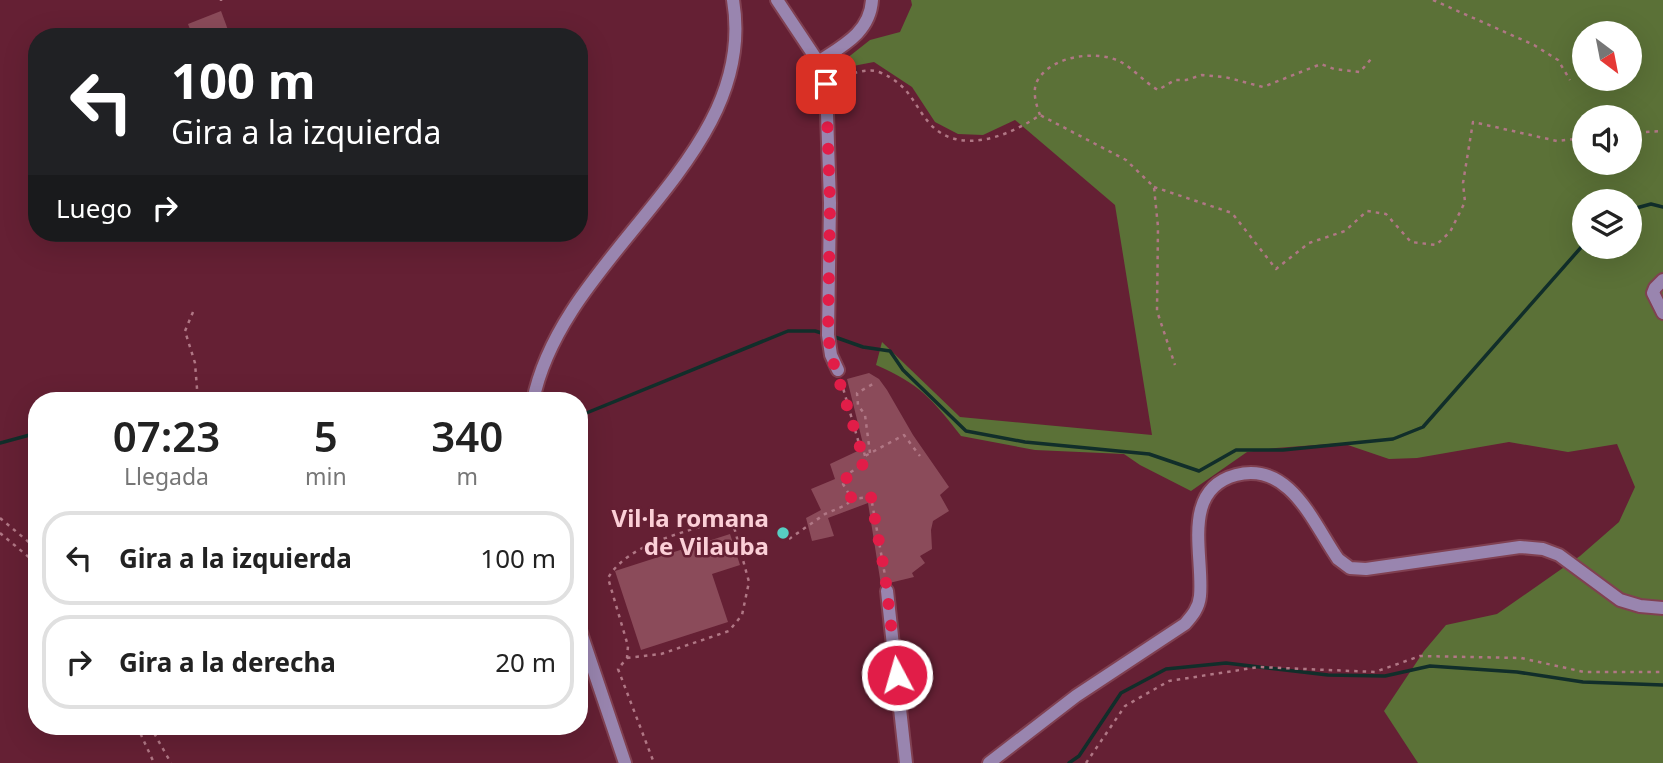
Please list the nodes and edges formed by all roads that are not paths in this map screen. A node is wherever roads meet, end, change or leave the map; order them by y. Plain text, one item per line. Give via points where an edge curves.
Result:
1 (733, 0) edge
2 (777, 0) edge
3 (872, 0) edge
4 (818, 62) junction
5 (1663, 280) edge
6 (1663, 313) edge
7 (838, 370) road end
8 (536, 392) edge
9 (887, 591) road end
10 (1663, 608) edge
11 (588, 654) edge
12 (625, 763) edge
13 (906, 763) edge
14 (989, 763) edge

1 - 8 street via 736,46 732,72 709,125 571,310 546,355
2 - 4 street
3 - 4 street via 857,36
4 - 7 street via 828,99 828,335
5 - 6 street via 1653,293
9 - 13 street
10 - 14 street via 1620,600 1559,555 1533,548 1350,568 1338,559 1284,482 1268,474 1240,474 1220,482 1206,496 1197,544 1200,596 1185,624 1076,696
11 - 12 street

